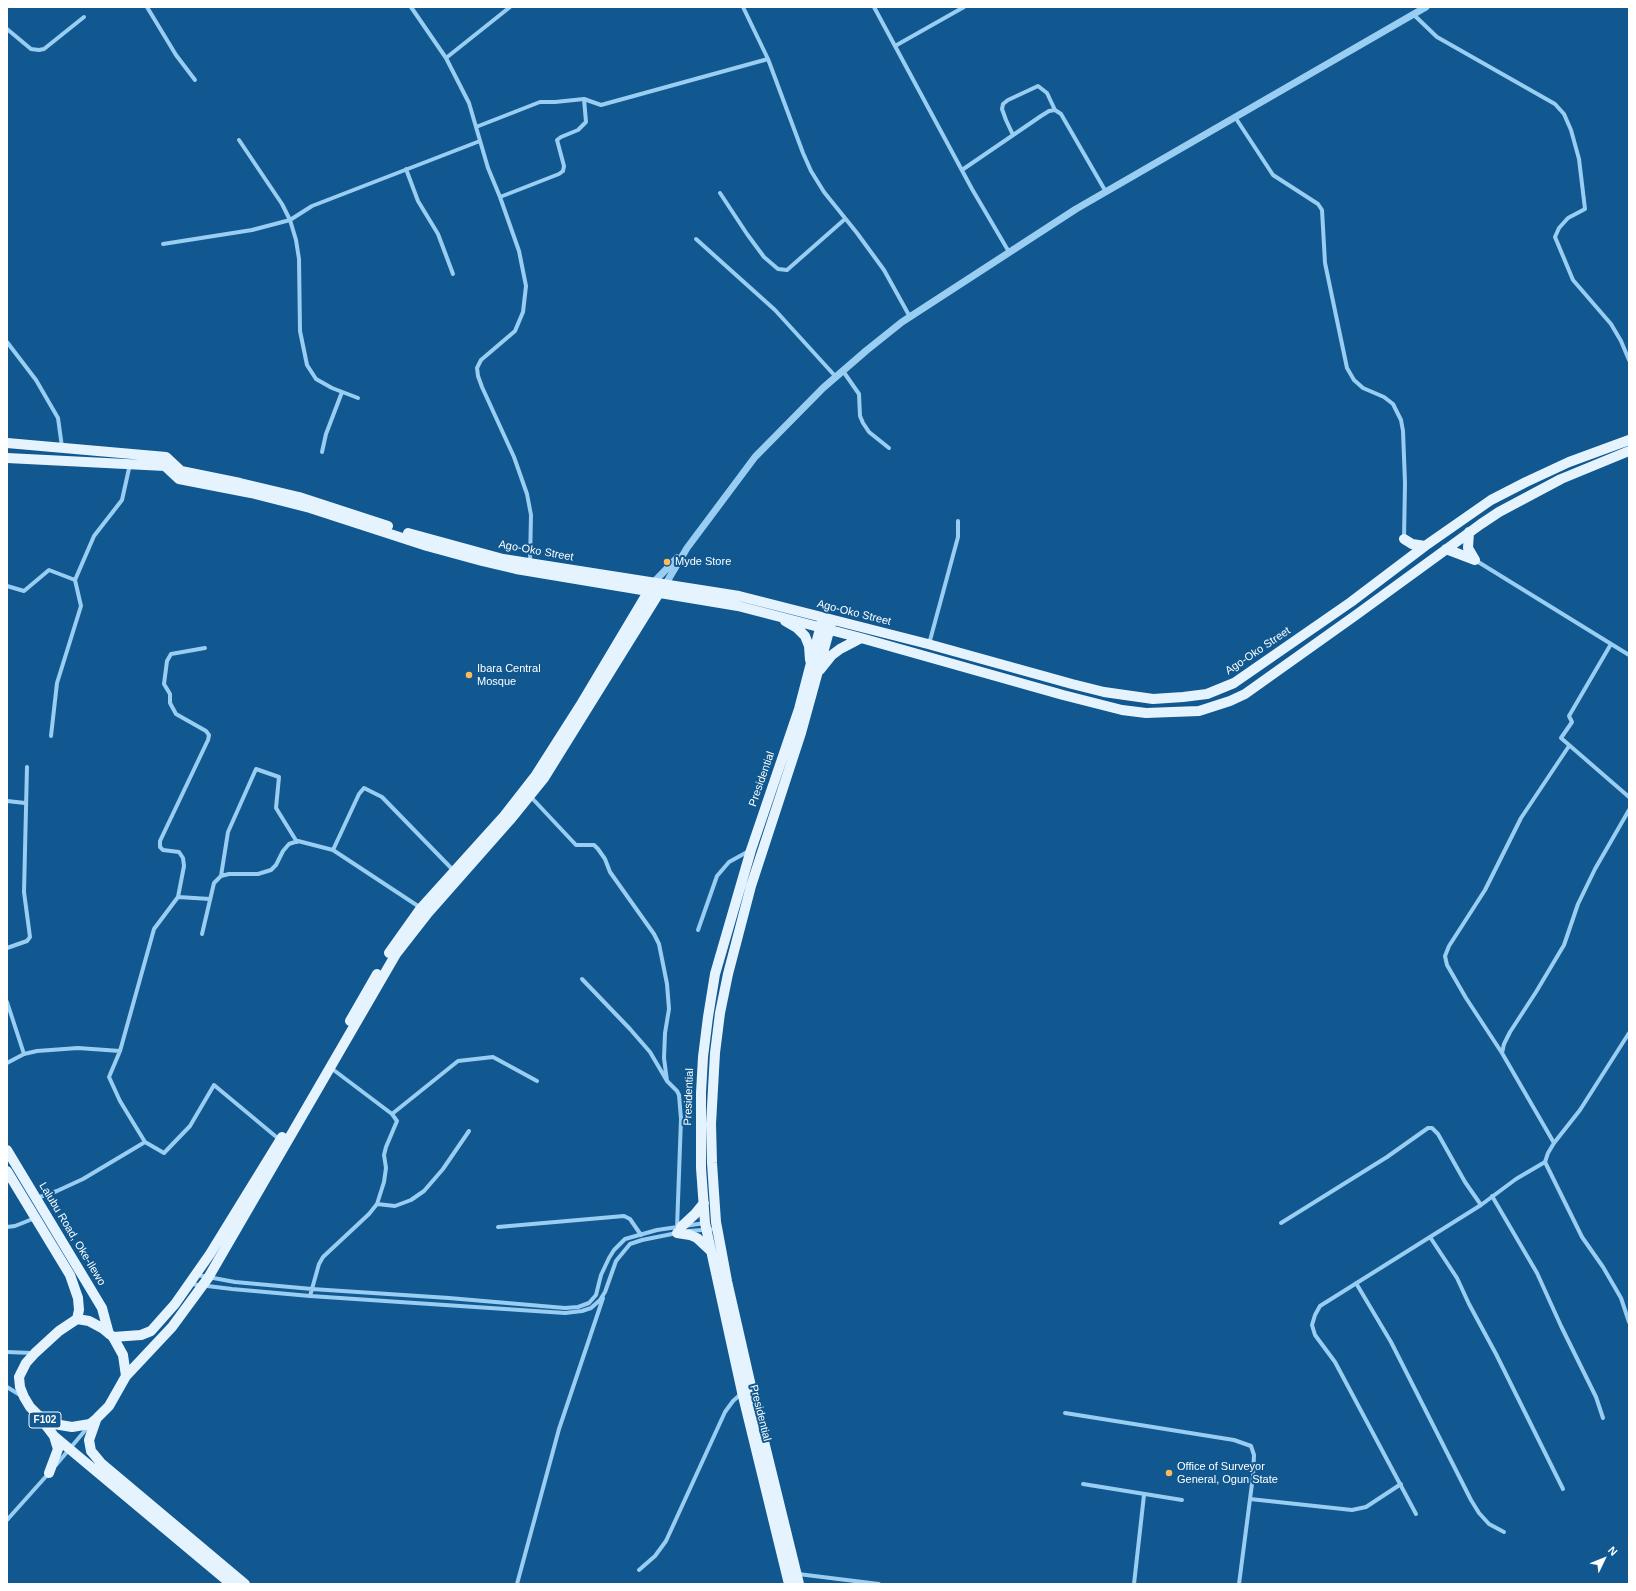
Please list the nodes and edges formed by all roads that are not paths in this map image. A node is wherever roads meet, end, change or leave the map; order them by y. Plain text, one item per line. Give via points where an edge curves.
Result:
1 (146, 7) edge
2 (411, 7) edge
3 (510, 7) edge
4 (743, 7) edge
5 (874, 7) edge
6 (964, 7) edge
7 (1426, 7) edge
8 (1414, 15) junction
9 (84, 17) dead end
10 (7, 29) edge
11 (895, 46) junction
12 (446, 58) junction
13 (768, 59) junction
14 (195, 80) dead end
15 (584, 99) junction
16 (1055, 110) junction
17 (1235, 117) junction
18 (476, 127) junction
19 (1013, 135) junction
20 (240, 140) dead end
21 (480, 141) junction
22 (406, 169) junction
23 (962, 170) junction
24 (1106, 192) junction
25 (720, 193) dead end
26 (500, 197) junction
27 (845, 219) junction
28 (290, 220) junction
29 (696, 239) dead end
30 (164, 244) dead end
31 (1009, 252) junction
32 (453, 274) dead end
33 (910, 317) junction
34 (7, 342) edge
35 (1629, 360) edge
36 (843, 370) junction
37 (836, 377) junction
38 (342, 392) junction
39 (358, 398) dead end
40 (1629, 440) edge
41 (7, 443) edge
42 (62, 448) junction
43 (889, 448) dead end
44 (1629, 451) edge
45 (322, 452) dead end
46 (7, 458) edge
47 (166, 461) junction
48 (130, 464) junction
49 (180, 475) junction
50 (958, 521) dead end
51 (1469, 532) junction
52 (1404, 539) junction
53 (1425, 546) junction
54 (687, 548) junction
55 (1446, 549) junction
56 (1475, 560) junction
57 (1406, 561) junction
58 (530, 564) junction
59 (75, 580) junction
60 (654, 582) junction
61 (7, 586) edge
62 (662, 589) junction
63 (648, 591) junction
64 (776, 616) junction
65 (826, 624) junction
66 (861, 638) junction
67 (928, 644) junction
68 (1611, 644) junction
69 (205, 648) dead end
70 (1629, 655) edge
71 (814, 672) junction
72 (52, 736) dead end
73 (1569, 746) junction
74 (27, 767) dead end
75 (530, 796) junction
76 (1629, 798) edge
77 (7, 801) edge
78 (25, 803) junction
79 (1629, 810) edge
80 (297, 842) junction
81 (333, 850) junction
82 (751, 850) junction
83 (454, 871) junction
84 (221, 876) junction
85 (178, 897) junction
86 (210, 899) junction
87 (421, 908) junction
88 (698, 930) dead end
89 (202, 934) dead end
90 (7, 948) edge
91 (582, 979) dead end
92 (7, 1002) edge
93 (1629, 1033) edge
94 (120, 1050) junction
95 (24, 1054) junction
96 (1502, 1054) junction
97 (7, 1063) edge
98 (331, 1068) junction
99 (537, 1081) dead end
100 (667, 1081) junction
101 (392, 1114) junction
102 (469, 1131) dead end
103 (280, 1140) junction
104 (144, 1142) junction
105 (1554, 1143) junction
106 (7, 1150) edge
107 (1545, 1162) junction
108 (7, 1170) edge
109 (1492, 1196) junction
110 (36, 1198) junction
111 (704, 1203) junction
112 (378, 1204) junction
113 (1480, 1205) junction
114 (35, 1217) junction
115 (1281, 1223) dead end
116 (711, 1226) junction
117 (7, 1227) edge
118 (498, 1228) dead end
119 (678, 1229) junction
120 (640, 1234) junction
121 (1430, 1237) junction
122 (712, 1251) junction
123 (197, 1275) junction
124 (205, 1282) junction
125 (1356, 1283) junction
126 (190, 1284) junction
127 (312, 1289) junction
128 (605, 1292) junction
129 (310, 1296) junction
130 (77, 1319) junction
131 (1629, 1322) edge
132 (111, 1336) junction
133 (7, 1352) edge
134 (35, 1353) junction
135 (126, 1376) junction
136 (7, 1387) edge
137 (742, 1392) junction
138 (24, 1397) junction
139 (1065, 1413) dead end
140 (38, 1415) junction
141 (1603, 1418) dead end
142 (93, 1422) junction
143 (54, 1436) junction
144 (69, 1448) junction
145 (49, 1473) junction
146 (1083, 1484) dead end
147 (1401, 1484) junction
148 (1563, 1490) dead end
149 (1144, 1495) junction
150 (1250, 1499) junction
151 (1182, 1500) dead end
152 (1416, 1514) dead end
153 (7, 1520) edge
154 (1504, 1532) dead end
155 (639, 1570) dead end
156 (794, 1577) edge
157 (231, 1584) edge
158 (245, 1584) edge
159 (517, 1584) edge
160 (789, 1584) edge
161 (879, 1584) edge
162 (1134, 1584) edge
163 (1239, 1584) edge

1 - 14 street
2 - 12 street
3 - 12 street
4 - 13 street
5 - 11 street
6 - 11 street
7 - 8 street
8 - 17 street
8 - 35 street via 1437,37 1555,104 1564,114 1579,159 1585,208 1568,218 1555,237 1574,280 1611,324
9 - 10 street via 44,49 39,50 31,48
11 - 23 street
12 - 18 street via 469,103
13 - 15 street via 601,105
13 - 27 street via 803,153 824,192
15 - 18 street via 540,102
15 - 26 street via 586,122 578,130 557,140 563,171
16 - 19 street via 1049,111
16 - 19 street via 1047,93 1038,86 1008,100 1002,109
16 - 24 street via 1061,114
17 - 24 street
17 - 52 street via 1274,175 1318,204 1322,210 1325,263 1347,368 1362,388 1384,397 1393,404 1401,420 1405,482
18 - 21 street
19 - 23 street
20 - 28 street via 270,184
21 - 22 street
21 - 26 street
22 - 28 street via 312,206
22 - 32 street via 418,201 438,234
23 - 31 street
24 - 31 street
25 - 27 street via 764,257 778,268 787,270
26 - 58 street via 519,252 526,286 523,312 515,331 481,360 477,368 482,387 514,457 527,494 531,515
27 - 33 street via 884,270
28 - 30 street via 252,230
28 - 38 street via 299,259 300,331 307,366 316,378
29 - 37 street via 775,310
31 - 33 street
33 - 36 street
34 - 42 street via 52,405 58,418
36 - 37 street
36 - 43 street via 859,394 860,416 863,423 869,432
37 - 54 street via 755,457
38 - 39 street
38 - 45 street
40 - 53 main road, Ago-Oko Street via 1569,462 1490,500
41 - 42 main road
42 - 47 main road
44 - 51 main road via 1561,479 1499,512
46 - 48 main road
47 - 48 main road
47 - 49 main road
48 - 59 street via 122,500 94,536
49 - 58 main road, Ago-Oko Street via 240,483 299,498 411,534
49 - 63 main road via 310,508 482,561
50 - 67 street via 958,537
51 - 55 main road
51 - 56 main road via 1468,548
52 - 53 main road
52 - 57 main road
53 - 57 main road, Ago-Oko Street
54 - 60 street
54 - 62 street
55 - 56 main road
55 - 66 main road via 1245,694 1199,711 1146,713 1122,710 1063,696
56 - 68 street
57 - 67 main road, Ago-Oko Street via 1234,683 1207,694 1153,699 1129,697
58 - 60 main road, Ago-Oko Street
59 - 61 street via 48,570 24,591
59 - 72 street via 80,606 57,683
60 - 62 main road, Ago-Oko Street
60 - 63 main road
62 - 63 main road
62 - 64 main road
62 - 65 main road, Ago-Oko Street via 739,596
62 - 75 main road via 555,761
63 - 83 main road via 536,775 504,816
64 - 65 main road
64 - 71 main road via 797,628 804,636 809,646
65 - 66 main road
65 - 67 main road, Ago-Oko Street
65 - 71 main road, Presidential
66 - 71 main road via 840,649
68 - 70 street
68 - 73 street via 1568,716 1572,722 1561,738
69 - 85 street via 171,654 167,661 164,684 176,714 203,728 209,735 160,841 163,850 179,852 183,858 184,866
71 - 82 main road, Presidential
71 - 116 main road via 801,733 751,886 720,1013 711,1124
73 - 76 street
73 - 96 street via 1521,818 1486,890 1445,956 1447,965 1466,998
74 - 78 street
75 - 98 main road via 411,933 396,954
75 - 100 street via 576,845 594,845 598,849 610,872 659,944 669,1009 664,1058
77 - 78 street
78 - 90 street via 24,892 30,937 27,941
79 - 96 street via 1588,883 1564,945 1510,1032
80 - 81 street
80 - 84 street via 289,844 271,870 258,874
80 - 84 street via 276,808 279,777 256,769 228,832
81 - 83 street via 364,788 382,797
81 - 87 street
82 - 88 street via 729,862 717,876
82 - 111 main road, Presidential via 717,968 708,1017 703,1057 700,1130 700,1168
83 - 87 main road
84 - 86 street via 214,884
85 - 86 street
85 - 94 street via 154,929
86 - 89 street
87 - 103 main road via 391,950
91 - 100 street via 650,1052
92 - 95 street
93 - 105 street via 1580,1110
94 - 95 street via 78,1048
94 - 104 street via 109,1077
95 - 97 street
96 - 105 street
98 - 101 street
98 - 124 main road
99 - 101 street via 493,1058 458,1061
100 - 119 street via 679,1096
101 - 112 street via 397,1121 384,1155 386,1168
102 - 112 street via 424,1191 411,1200 394,1206
103 - 104 street via 214,1085 190,1126 164,1153
103 - 123 main road
104 - 110 street via 83,1179
105 - 107 street
106 - 110 main road, Lalubu Road, Oke-Ilewo
107 - 109 street
107 - 131 street via 1582,1237 1604,1267 1621,1298
108 - 114 main road, Lalubu Road, Oke-Ilewo
109 - 113 street
109 - 141 street via 1537,1273 1596,1397
110 - 132 main road, Lalubu Road, Oke-Ilewo via 102,1308
111 - 116 main road, Presidential
111 - 119 main road
112 - 127 street via 323,1257
113 - 115 street via 1438,1134 1432,1128 1428,1128
113 - 121 street
114 - 117 street
114 - 130 main road, Lalubu Road, Oke-Ilewo via 70,1275 78,1298
116 - 119 street
116 - 119 street
116 - 122 main road, Presidential
116 - 156 main road via 727,1281
118 - 120 street via 624,1216 630,1219
119 - 120 street
119 - 122 main road via 697,1238
119 - 128 street via 630,1244 616,1260
120 - 127 street via 625,1239 614,1250 601,1276 596,1295 589,1303 578,1307
121 - 125 street
121 - 148 street via 1457,1278
122 - 137 main road, Presidential
123 - 124 street
123 - 126 main road
124 - 126 street
124 - 127 street
124 - 129 street
124 - 135 main road via 172,1327
125 - 147 street via 1320,1306 1312,1325 1315,1336 1335,1362
125 - 154 street via 1391,1342 1471,1500 1489,1524
126 - 132 main road via 151,1331 141,1335
127 - 129 street
128 - 129 street via 591,1308 582,1312 565,1313
128 - 159 street via 559,1429
130 - 132 main road via 89,1321
130 - 134 main road, F102
132 - 135 main road via 123,1355
133 - 134 street
134 - 138 main road, F102 via 19,1377
135 - 142 main road via 108,1406
136 - 138 street
137 - 155 street via 725,1412 666,1541 655,1556
137 - 156 main road, Presidential
138 - 140 main road, F102
139 - 150 street via 1234,1440 1251,1446 1254,1455
140 - 142 main road, F102 via 62,1426 81,1427
140 - 143 main road, F102
142 - 144 street
142 - 158 main road via 89,1440 91,1451 101,1463
143 - 144 main road, F102
143 - 145 main road via 58,1449
144 - 145 street
144 - 157 main road, F102
145 - 153 street
146 - 149 street
147 - 150 street via 1366,1507 1352,1510
147 - 152 street
149 - 151 street
149 - 162 street
150 - 163 street
156 - 160 main road, Presidential
156 - 161 street

